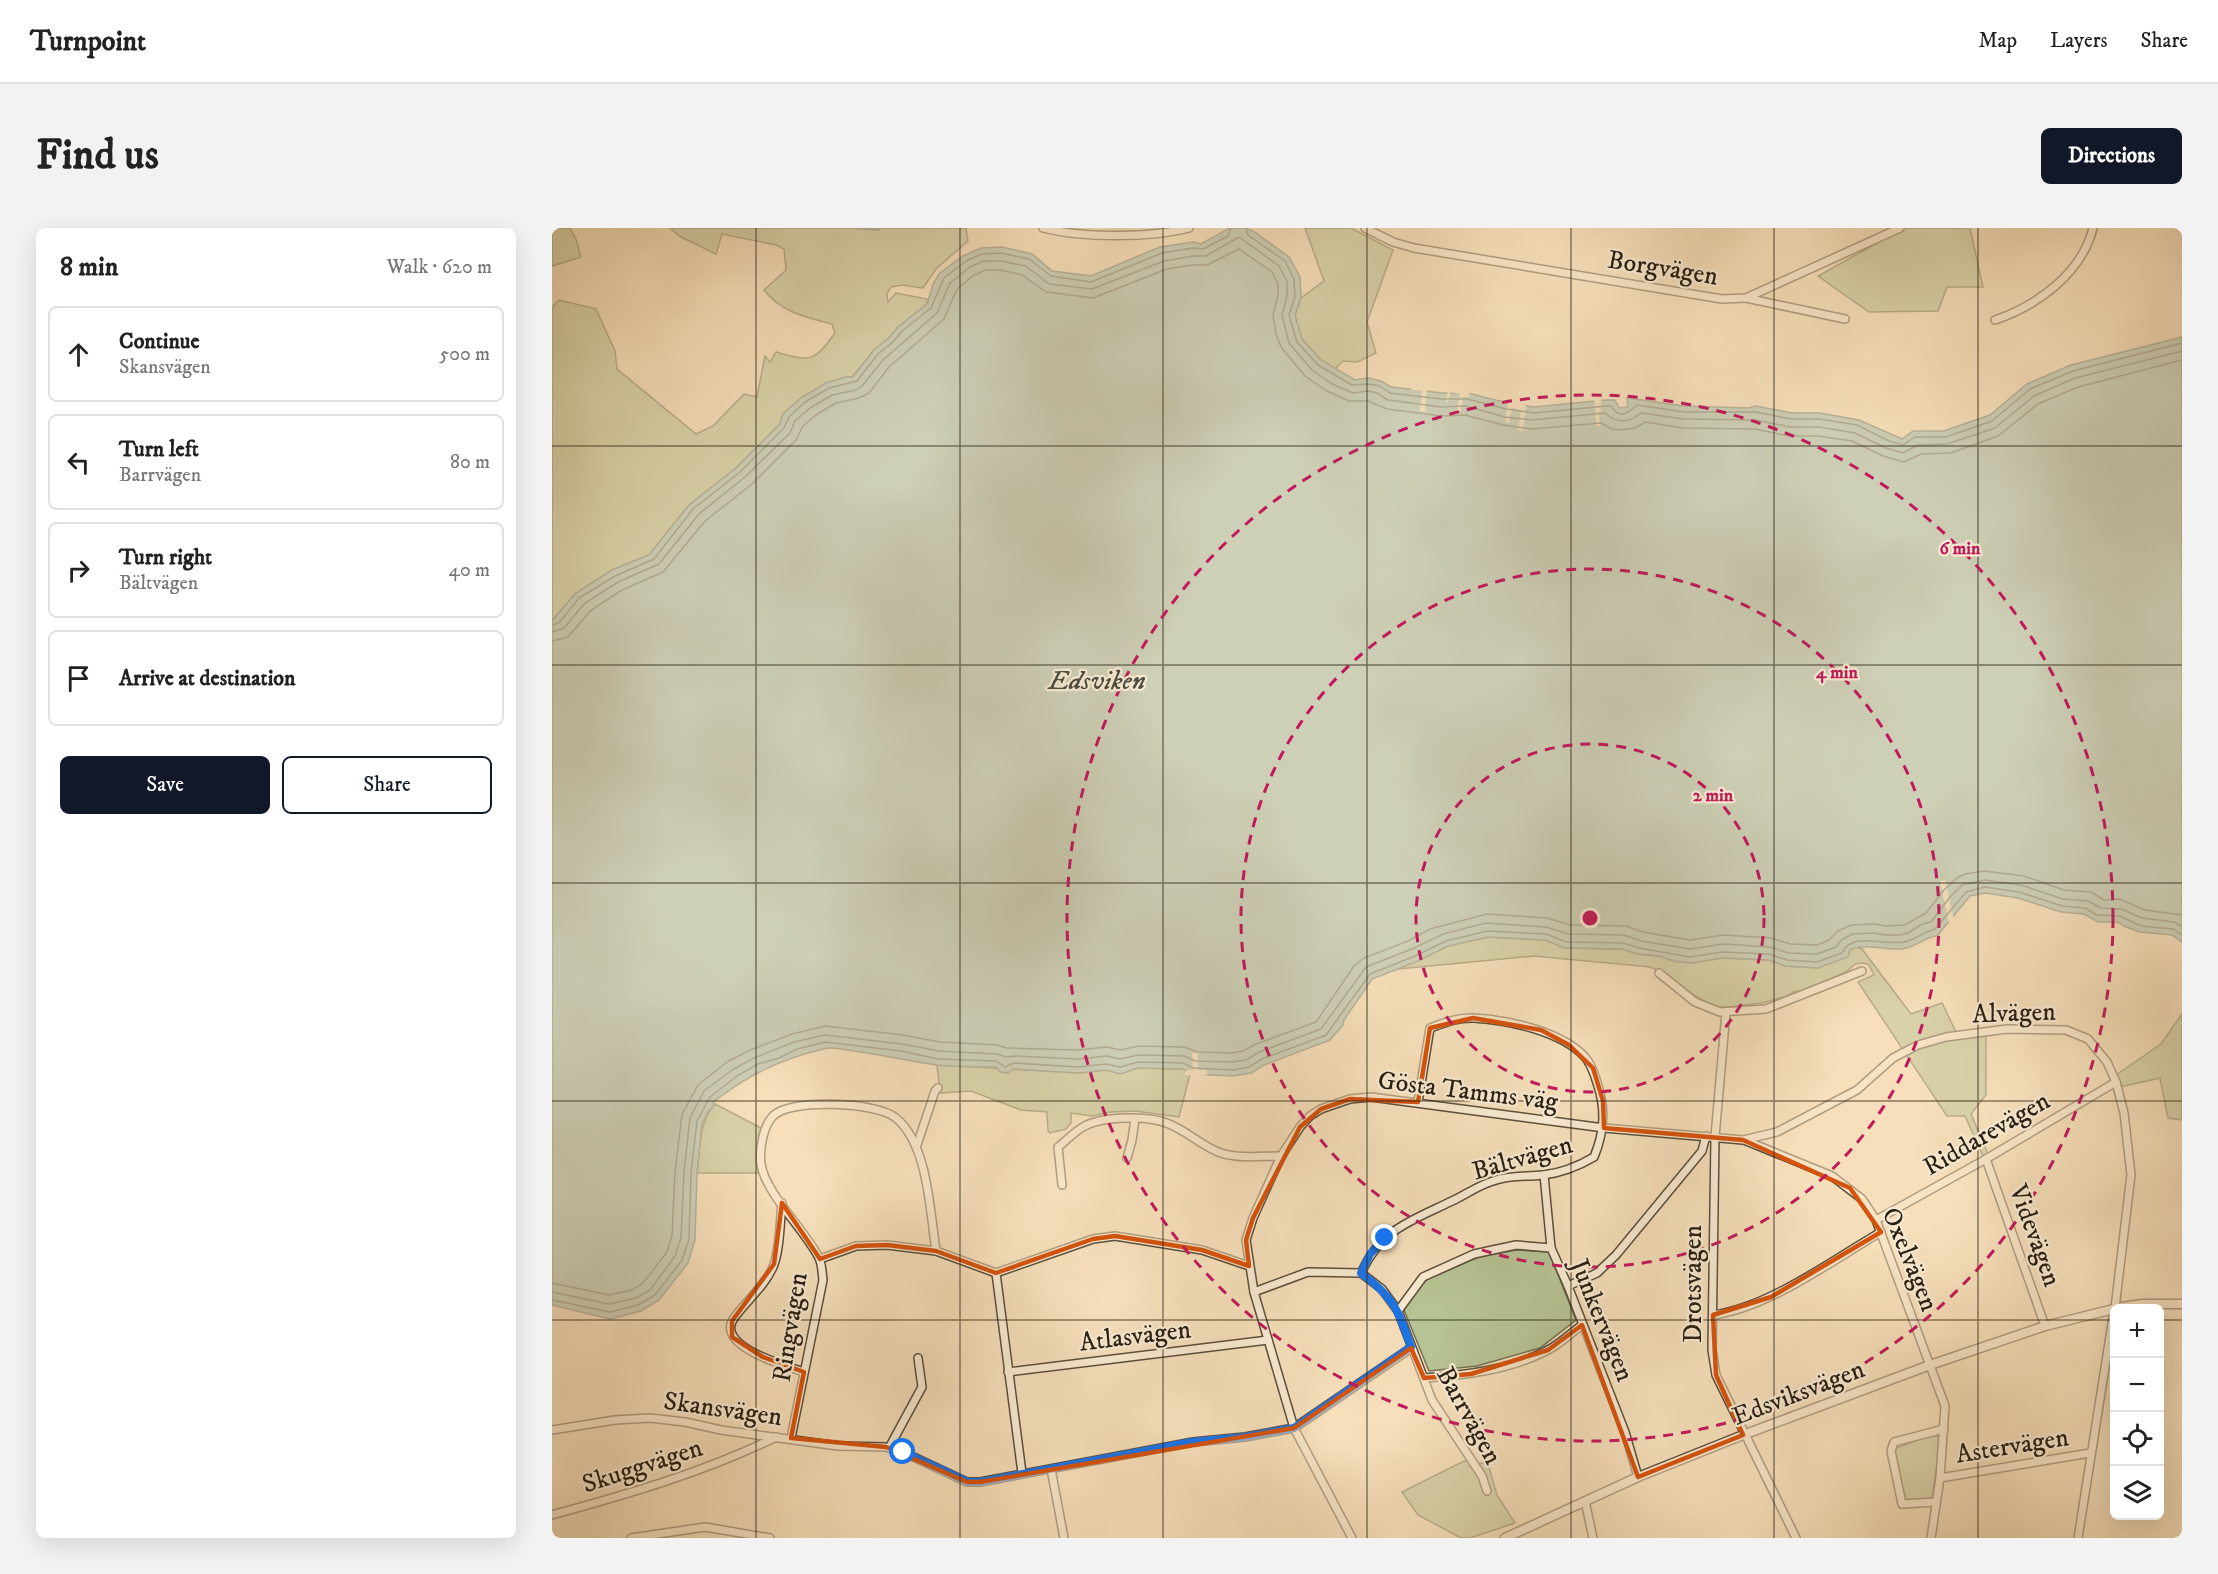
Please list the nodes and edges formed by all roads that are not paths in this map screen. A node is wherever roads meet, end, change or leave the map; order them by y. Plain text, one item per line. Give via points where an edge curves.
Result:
1 (1043, 228) edge
2 (1189, 228) edge
3 (1365, 228) edge
4 (1900, 228) edge
5 (2093, 228) edge
6 (1746, 298) junction
7 (1845, 318) dead end
8 (1995, 320) dead end
9 (1862, 971) dead end
10 (1659, 973) dead end
11 (1726, 1012) junction
12 (2116, 1082) junction
13 (938, 1088) dead end
14 (1418, 1102) junction
15 (1135, 1119) junction
16 (1604, 1128) junction
17 (1706, 1136) junction
18 (1719, 1137) junction
19 (1743, 1140) junction
20 (917, 1145) junction
21 (1281, 1156) junction
22 (1127, 1158) dead end
23 (1986, 1159) junction
24 (1544, 1175) junction
25 (1062, 1185) dead end
26 (782, 1203) junction
27 (1876, 1220) junction
28 (1881, 1232) junction
29 (1551, 1248) junction
30 (936, 1251) junction
31 (820, 1259) junction
32 (1249, 1266) junction
33 (996, 1273) junction
34 (1361, 1273) junction
35 (1568, 1286) junction
36 (1254, 1292) junction
37 (2116, 1304) edge
38 (2164, 1304) edge
39 (2182, 1304) edge
40 (1398, 1311) junction
41 (2110, 1311) edge
42 (1713, 1315) junction
43 (1582, 1325) junction
44 (2045, 1326) junction
45 (1268, 1340) junction
46 (2110, 1340) edge
47 (1411, 1347) junction
48 (918, 1358) dead end
49 (1930, 1365) junction
50 (804, 1372) junction
51 (1008, 1372) junction
52 (1424, 1378) junction
53 (1294, 1428) junction
54 (1944, 1429) junction
55 (552, 1430) edge
56 (1743, 1435) junction
57 (777, 1436) junction
58 (790, 1438) junction
59 (889, 1448) junction
60 (2091, 1453) junction
61 (1051, 1469) junction
62 (1022, 1473) junction
63 (1638, 1477) junction
64 (1940, 1478) junction
65 (1487, 1491) dead end
66 (1585, 1501) junction
67 (1936, 1502) junction
68 (552, 1515) edge
69 (631, 1538) edge
70 (770, 1538) edge
71 (1064, 1538) edge
72 (1352, 1538) edge
73 (1505, 1538) edge
74 (1593, 1538) edge
75 (1796, 1538) edge
76 (1931, 1538) edge
77 (2078, 1538) edge

1 - 2 street via 1122,235
3 - 6 street, Borgvägen via 1414,248 1722,299
4 - 6 street, Borgvägen
5 - 8 street via 2073,267 2052,289 2015,313
6 - 7 street, Borgvägen
9 - 11 street via 1766,1009
10 - 11 street via 1695,1002
11 - 18 street, Drotsvägen
12 - 19 street, Alvägen via 2107,1062 2088,1039 2066,1030 2007,1029 1946,1037 1893,1058 1857,1090 1777,1132
12 - 23 street, Riddarevägen
12 - 37 street, Alvägen via 2131,1175
13 - 20 street
14 - 16 street, Gösta Tamms väg
14 - 16 street, Bältvägen via 1430,1028 1473,1018 1541,1030 1584,1057 1593,1068 1603,1101
14 - 21 street, Gösta Tamms väg via 1371,1097 1328,1106 1310,1116
15 - 21 street via 1169,1124 1220,1153
15 - 22 street
15 - 25 street via 1094,1122 1058,1148
16 - 17 street, Gösta Tamms väg
16 - 24 street, Bältvägen via 1594,1157 1573,1169
17 - 18 street, Gösta Tamms väg
17 - 35 street via 1702,1151 1616,1255 1597,1273
18 - 19 street, Alvägen
18 - 42 street, Drotsvägen
19 - 27 street, Oxelvägen via 1832,1176 1862,1199
20 - 26 street, Ringvägen via 896,1117 877,1108 810,1104 787,1108 767,1124 761,1164
20 - 30 street, Ringvägen
21 - 32 street, Gösta Tamms väg via 1252,1218 1246,1240
23 - 27 street, Riddarevägen
23 - 44 street, Videvägen
24 - 29 street, Junkervägen
24 - 34 street, Bältvägen via 1493,1181 1401,1227 1370,1254
26 - 31 street, Ringvägen
26 - 50 street via 774,1264 730,1329 745,1348
27 - 28 street, Oxelvägen
28 - 42 street via 1772,1296
28 - 49 street, Oxelvägen
29 - 35 street, Junkervägen
29 - 40 street via 1515,1245 1474,1254 1423,1277
30 - 31 street via 856,1246
30 - 33 street
31 - 50 street, Ringvägen via 823,1280
32 - 33 street via 1202,1250 1115,1236 1093,1239
32 - 36 street, Gösta Tamms väg
33 - 51 street
34 - 36 street via 1308,1272
34 - 40 street, Barrvägen via 1382,1289
35 - 43 street, Junkervägen
36 - 45 street, Gösta Tamms väg
38 - 39 street, Edsviksvägen
40 - 47 street, Barrvägen
41 - 44 street, Edsviksvägen
42 - 56 street, Drotsvägen via 1716,1375
43 - 52 street via 1548,1350 1510,1365 1471,1374
43 - 63 street, Junkervägen via 1625,1432
44 - 49 street, Edsviksvägen
45 - 51 street, Atlasvägen
45 - 53 street, Gösta Tamms väg
46 - 60 street, Alvägen
47 - 52 street, Barrvägen
47 - 53 street, Skansvägen
48 - 59 street via 922,1387
49 - 54 street, Oxelvägen via 1945,1406
49 - 56 street, Edsviksvägen
50 - 58 street, Ringvägen
51 - 62 street
52 - 65 street, Barrvägen via 1432,1400 1482,1476
53 - 61 street, Skansvägen via 1192,1442
53 - 72 street, Gösta Tamms väg
54 - 64 street, Oxelvägen
54 - 67 street via 1894,1442 1891,1451 1902,1504
55 - 57 street, Skansvägen via 650,1419
56 - 63 street, Edsviksvägen
56 - 75 street, Drotsvägen
57 - 58 street, Skansvägen
57 - 68 street, Skuggvägen via 742,1453 630,1493
58 - 59 street, Skansvägen via 838,1446
59 - 62 street, Skansvägen via 968,1482
60 - 64 street, Astervägen
60 - 77 street, Alvägen
61 - 62 street, Skansvägen
61 - 71 street
63 - 66 street, Edsviksvägen
64 - 67 street, Oxelvägen
66 - 73 street, Edsviksvägen
66 - 74 street
67 - 76 street, Oxelvägen
69 - 70 street via 705,1527

